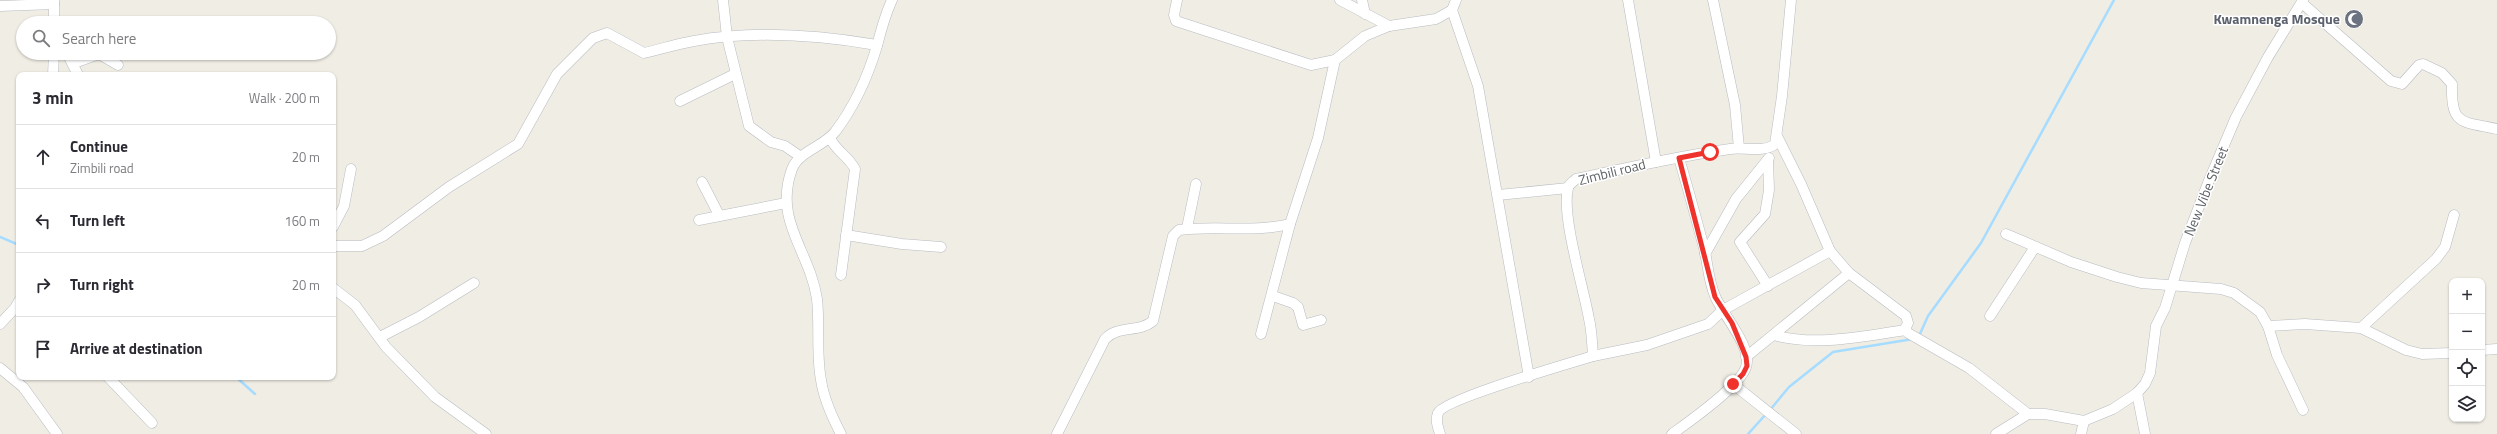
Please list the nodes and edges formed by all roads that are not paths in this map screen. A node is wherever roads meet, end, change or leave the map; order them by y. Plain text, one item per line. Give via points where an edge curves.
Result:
1 (722, 0) edge
2 (892, 0) edge
3 (1177, 0) edge
4 (1340, 0) edge
5 (1362, 0) edge
6 (1456, 0) edge
7 (1628, 0) edge
8 (1713, 0) edge
9 (1791, 0) edge
10 (2303, 1) edge
11 (54, 2) edge
12 (0, 6) edge
13 (1452, 10) junction
14 (1365, 14) junction
15 (54, 16) edge
16 (1389, 26) junction
17 (727, 37) junction
18 (877, 45) junction
19 (54, 60) edge
20 (72, 60) edge
21 (82, 60) edge
22 (109, 60) edge
23 (1335, 60) junction
24 (74, 63) junction
25 (118, 65) dead end
26 (53, 72) edge
27 (77, 72) edge
28 (735, 74) junction
29 (680, 101) dead end
30 (2497, 129) edge
31 (830, 138) junction
32 (1775, 141) junction
33 (1739, 148) junction
34 (801, 157) junction
35 (1679, 158) junction
36 (1768, 160) junction
37 (1656, 162) junction
38 (351, 169) dead end
39 (702, 182) dead end
40 (1196, 184) dead end
41 (1568, 188) junction
42 (1498, 196) junction
43 (786, 203) junction
44 (719, 215) junction
45 (2454, 215) dead end
46 (699, 220) dead end
47 (336, 221) edge
48 (1290, 224) junction
49 (1187, 228) junction
50 (2006, 234) dead end
51 (846, 235) junction
52 (336, 246) edge
53 (941, 247) dead end
54 (2035, 247) junction
55 (1830, 251) junction
56 (1705, 254) junction
57 (1849, 273) junction
58 (841, 275) dead end
59 (474, 283) dead end
60 (1768, 286) junction
61 (2172, 287) junction
62 (336, 290) edge
63 (1273, 296) junction
64 (16, 307) edge
65 (1722, 310) junction
66 (1990, 316) dead end
67 (1321, 320) dead end
68 (0, 324) edge
69 (2268, 326) junction
70 (2361, 328) junction
71 (1906, 330) junction
72 (1262, 334) dead end
73 (1774, 335) junction
74 (380, 337) junction
75 (2497, 349) edge
76 (2485, 350) edge
77 (2449, 353) edge
78 (1593, 356) junction
79 (1746, 357) junction
80 (0, 368) edge
81 (1529, 376) junction
82 (111, 380) edge
83 (1733, 384) junction
84 (2137, 393) junction
85 (2302, 410) dead end
86 (2028, 414) junction
87 (2084, 421) junction
88 (152, 423) dead end
89 (57, 434) edge
90 (486, 434) edge
91 (841, 434) edge
92 (1057, 434) edge
93 (1440, 434) edge
94 (1672, 434) edge
95 (1796, 434) edge
96 (1996, 434) edge
97 (2081, 434) edge
98 (2145, 434) edge

1 - 17 street
2 - 18 street
3 - 23 street via 1174,15 1176,21 1311,66
4 - 14 street
5 - 14 street
6 - 13 street
7 - 37 street
8 - 33 street via 1735,105
9 - 32 street
10 - 30 street via 2362,58 2391,81 2402,84 2419,65 2423,64 2442,73 2452,84 2452,106 2457,118
10 - 61 street, New Vibe Street via 2268,57 2236,117 2188,236
11 - 12 street
11 - 15 street
13 - 16 street via 1436,19
13 - 42 street via 1478,86
14 - 16 street
16 - 23 street via 1365,36
17 - 18 street via 805,35
17 - 28 street
17 - 52 street via 694,41 644,53 607,33 596,36 556,74 518,144 448,187 383,236 362,246
18 - 31 street via 856,96
19 - 26 street
20 - 24 street
21 - 24 street
22 - 25 street
23 - 48 street via 1318,138
24 - 27 street
28 - 29 street
28 - 34 street via 749,126 771,142 785,146
31 - 34 street
31 - 51 street via 835,148 855,169
32 - 33 street, Zimbili road
32 - 36 street
32 - 55 street via 1801,184
33 - 35 street, Zimbili road
34 - 43 street via 793,168
35 - 37 street, Zimbili road
35 - 56 street
36 - 56 street via 1736,198
36 - 60 street via 1769,190 1765,214 1740,242
37 - 41 street, Zimbili road via 1576,179
38 - 47 street via 344,206
39 - 44 street
40 - 49 street
41 - 42 street
41 - 78 street, Zimbili road via 1570,227 1590,320
42 - 81 street
43 - 44 street
43 - 91 street via 789,223 813,280 817,299 821,380 827,406
44 - 46 street
45 - 70 street via 2445,247 2436,258
48 - 49 street via 1270,228
48 - 63 street
49 - 92 street via 1179,230 1173,236 1153,321 1147,326 1116,331 1105,339
50 - 54 street
51 - 53 street
51 - 58 street
54 - 61 street via 2103,273 2141,283
54 - 66 street
55 - 57 street
55 - 60 street
56 - 65 street via 1711,284
57 - 71 street via 1906,316
57 - 73 street
59 - 74 street via 419,317
60 - 65 street
61 - 69 street via 2221,289 2234,293 2260,312
61 - 84 street, New Vibe Street via 2156,326 2150,373
62 - 74 street via 355,305
63 - 67 street via 1298,307 1303,325
63 - 72 street
64 - 68 street
65 - 78 street via 1708,324 1647,345
65 - 79 street via 1732,323
69 - 70 street via 2305,324
69 - 85 street via 2277,355
70 - 77 street via 2406,350 2422,354
71 - 73 street via 1822,339 1792,339
71 - 86 street via 1969,368
73 - 79 street
74 - 90 street via 390,352 435,397
75 - 76 street
78 - 81 street
79 - 83 street via 1747,366
80 - 89 street via 23,387
81 - 93 street via 1445,406 1438,412 1436,422
82 - 88 street
83 - 94 street
83 - 95 street
84 - 87 street via 2113,409
84 - 98 street
86 - 87 street via 2045,414
86 - 96 street
87 - 97 street

